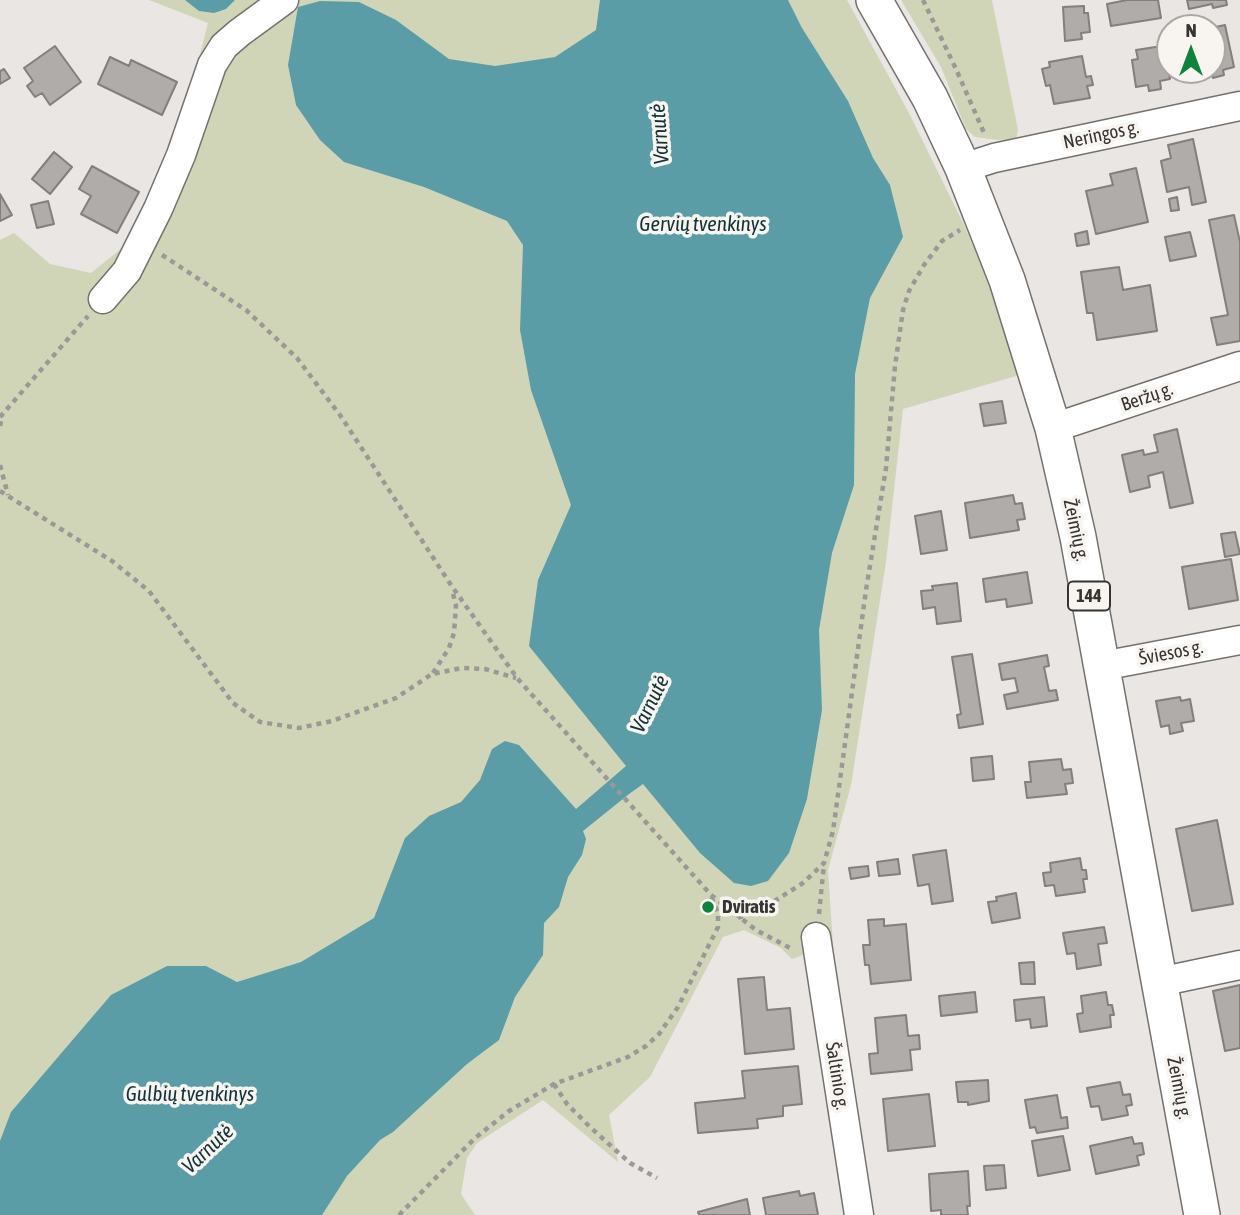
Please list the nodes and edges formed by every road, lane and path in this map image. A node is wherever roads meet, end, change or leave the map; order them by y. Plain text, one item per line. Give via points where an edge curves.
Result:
1 (284, 0) edge
2 (874, 0) edge
3 (923, 0) edge
4 (1240, 106) edge
5 (979, 163) junction
6 (965, 227) dead end
7 (142, 241) junction
8 (103, 299) joint
9 (1240, 366) edge
10 (1, 416) edge
11 (0, 426) edge
12 (1053, 428) junction
13 (0, 465) edge
14 (0, 491) edge
15 (8, 496) junction
16 (451, 585) junction
17 (1240, 640) edge
18 (1102, 666) junction
19 (432, 674) junction
20 (517, 678) junction
21 (824, 863) junction
22 (711, 895) junction
23 (738, 918) junction
24 (818, 951) junction
25 (1240, 965) edge
26 (1159, 982) junction
27 (554, 1084) junction
28 (657, 1178) dead end
29 (399, 1215) edge
30 (859, 1215) edge
31 (1202, 1215) edge

1 - 7 street via 239,33 212,65 181,155
2 - 5 main road, Žeimių g. / 144 via 924,87
3 - 5 path via 956,69
4 - 5 street, Neringos g.
5 - 12 main road, Žeimių g. / 144 via 1007,280
6 - 21 path via 942,241 924,265 903,310 886,468 833,831
7 - 8 street via 127,271
7 - 16 path via 246,310 297,358 340,415
8 - 10 path
9 - 12 street, Beržų g.
10 - 11 path
12 - 18 main road, Žeimių g. / 144
13 - 15 path
14 - 15 path
15 - 19 path via 111,561 149,591 233,703 260,722 299,728 332,721 396,698
16 - 19 path via 456,605 454,633
16 - 20 path
17 - 18 street, Šviesos g.
18 - 26 main road, Žeimių g. / 144
19 - 20 path via 485,669
20 - 22 path
21 - 23 path via 803,883
21 - 24 path
22 - 23 path
22 - 27 path via 718,927 678,1007 659,1034 628,1057
23 - 24 path
24 - 30 street, Šaltinio g.
25 - 26 street
26 - 31 main road, Žeimių g. / 144
27 - 28 path via 590,1127 631,1163
27 - 29 path via 474,1139

